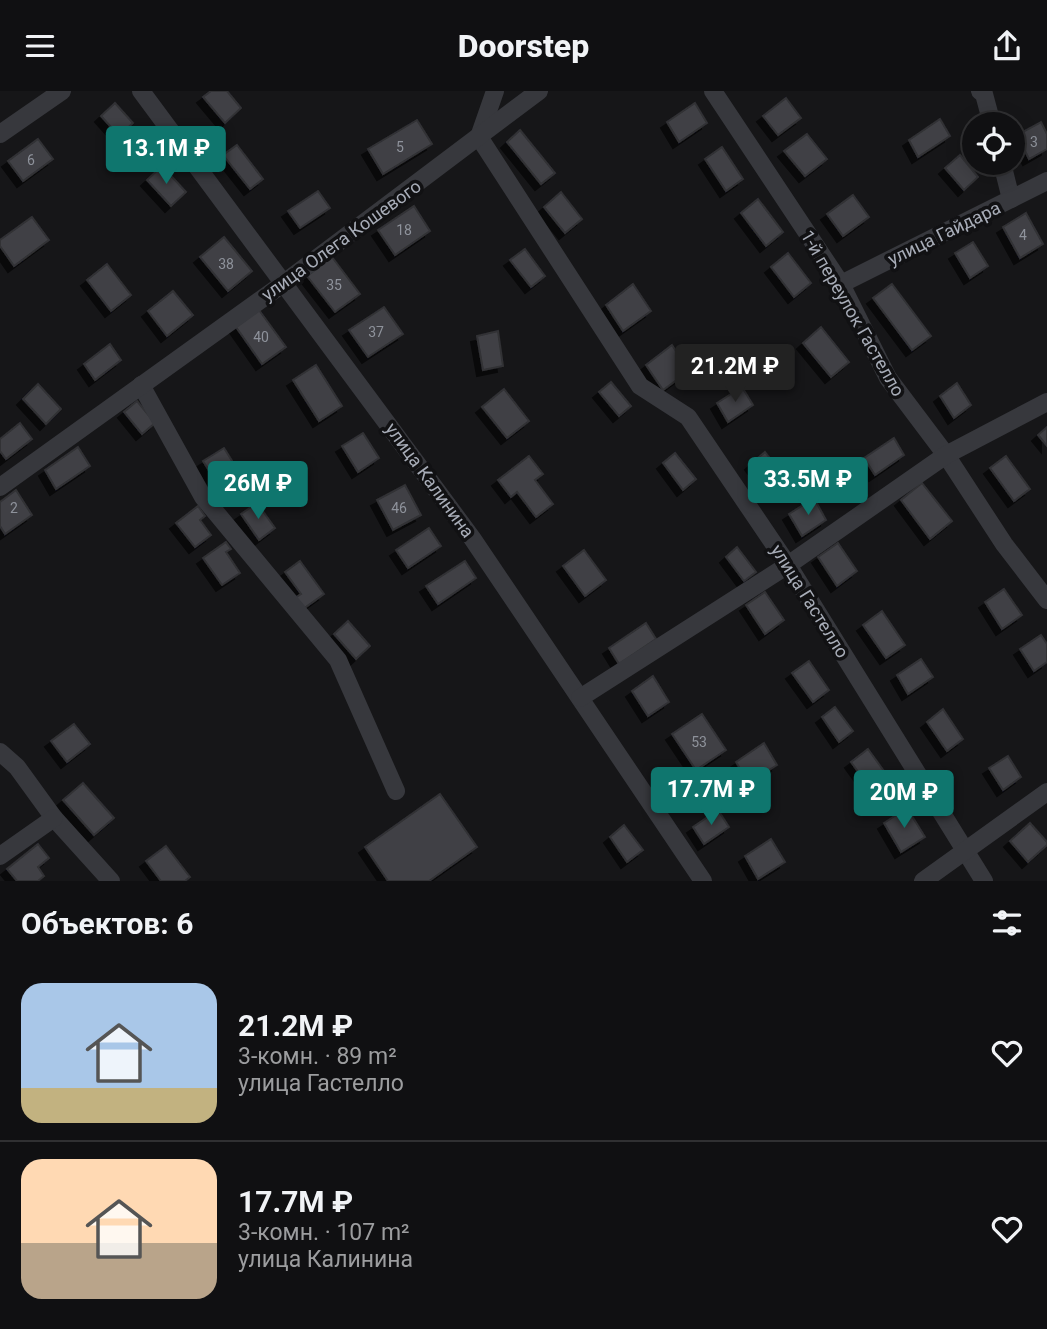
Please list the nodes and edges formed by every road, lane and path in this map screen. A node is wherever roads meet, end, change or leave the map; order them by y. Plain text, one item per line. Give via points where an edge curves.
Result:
1 (62, 91) edge
2 (141, 91) edge
3 (495, 91) edge
4 (539, 91) edge
5 (713, 91) edge
6 (983, 92) edge
7 (989, 112) edge
8 (0, 134) edge
9 (480, 138) junction
10 (1005, 175) edge
11 (1047, 181) edge
12 (1011, 199) junction
13 (284, 282) junction
14 (841, 283) junction
15 (141, 386) junction
16 (1047, 402) edge
17 (946, 455) junction
18 (0, 487) edge
19 (788, 565) junction
20 (1047, 600) edge
21 (580, 698) junction
22 (0, 752) edge
23 (396, 791) dead end
24 (1047, 792) edge
25 (54, 818) junction
26 (964, 852) junction
27 (0, 856) edge
28 (111, 881) edge
29 (703, 881) edge
30 (923, 881) edge
31 (984, 881) edge

1 - 8 street
2 - 13 street, улица Калинина
3 - 9 street
4 - 9 street, улица Олега Кошевого
5 - 14 street, 1-й переулок Гастелло
6 - 7 street
9 - 13 street, улица Олега Кошевого
9 - 19 street, улица Гастелло via 639,386 688,417
10 - 12 street
11 - 12 street, улица Гайдара
12 - 14 street, улица Гайдара
13 - 15 street, улица Олега Кошевого
13 - 21 street, улица Калинина via 472,538
14 - 17 street, 1-й переулок Гастелло via 888,378
15 - 18 street, улица Олега Кошевого
15 - 23 street via 203,497 338,660
16 - 17 street
17 - 19 street
17 - 20 street, 1-й переулок Гастелло
19 - 21 street
19 - 26 street, улица Гастелло
21 - 29 street, улица Калинина
22 - 25 street via 17,767
24 - 26 street
25 - 27 street
25 - 28 street
26 - 30 street
26 - 31 street, улица Гастелло

